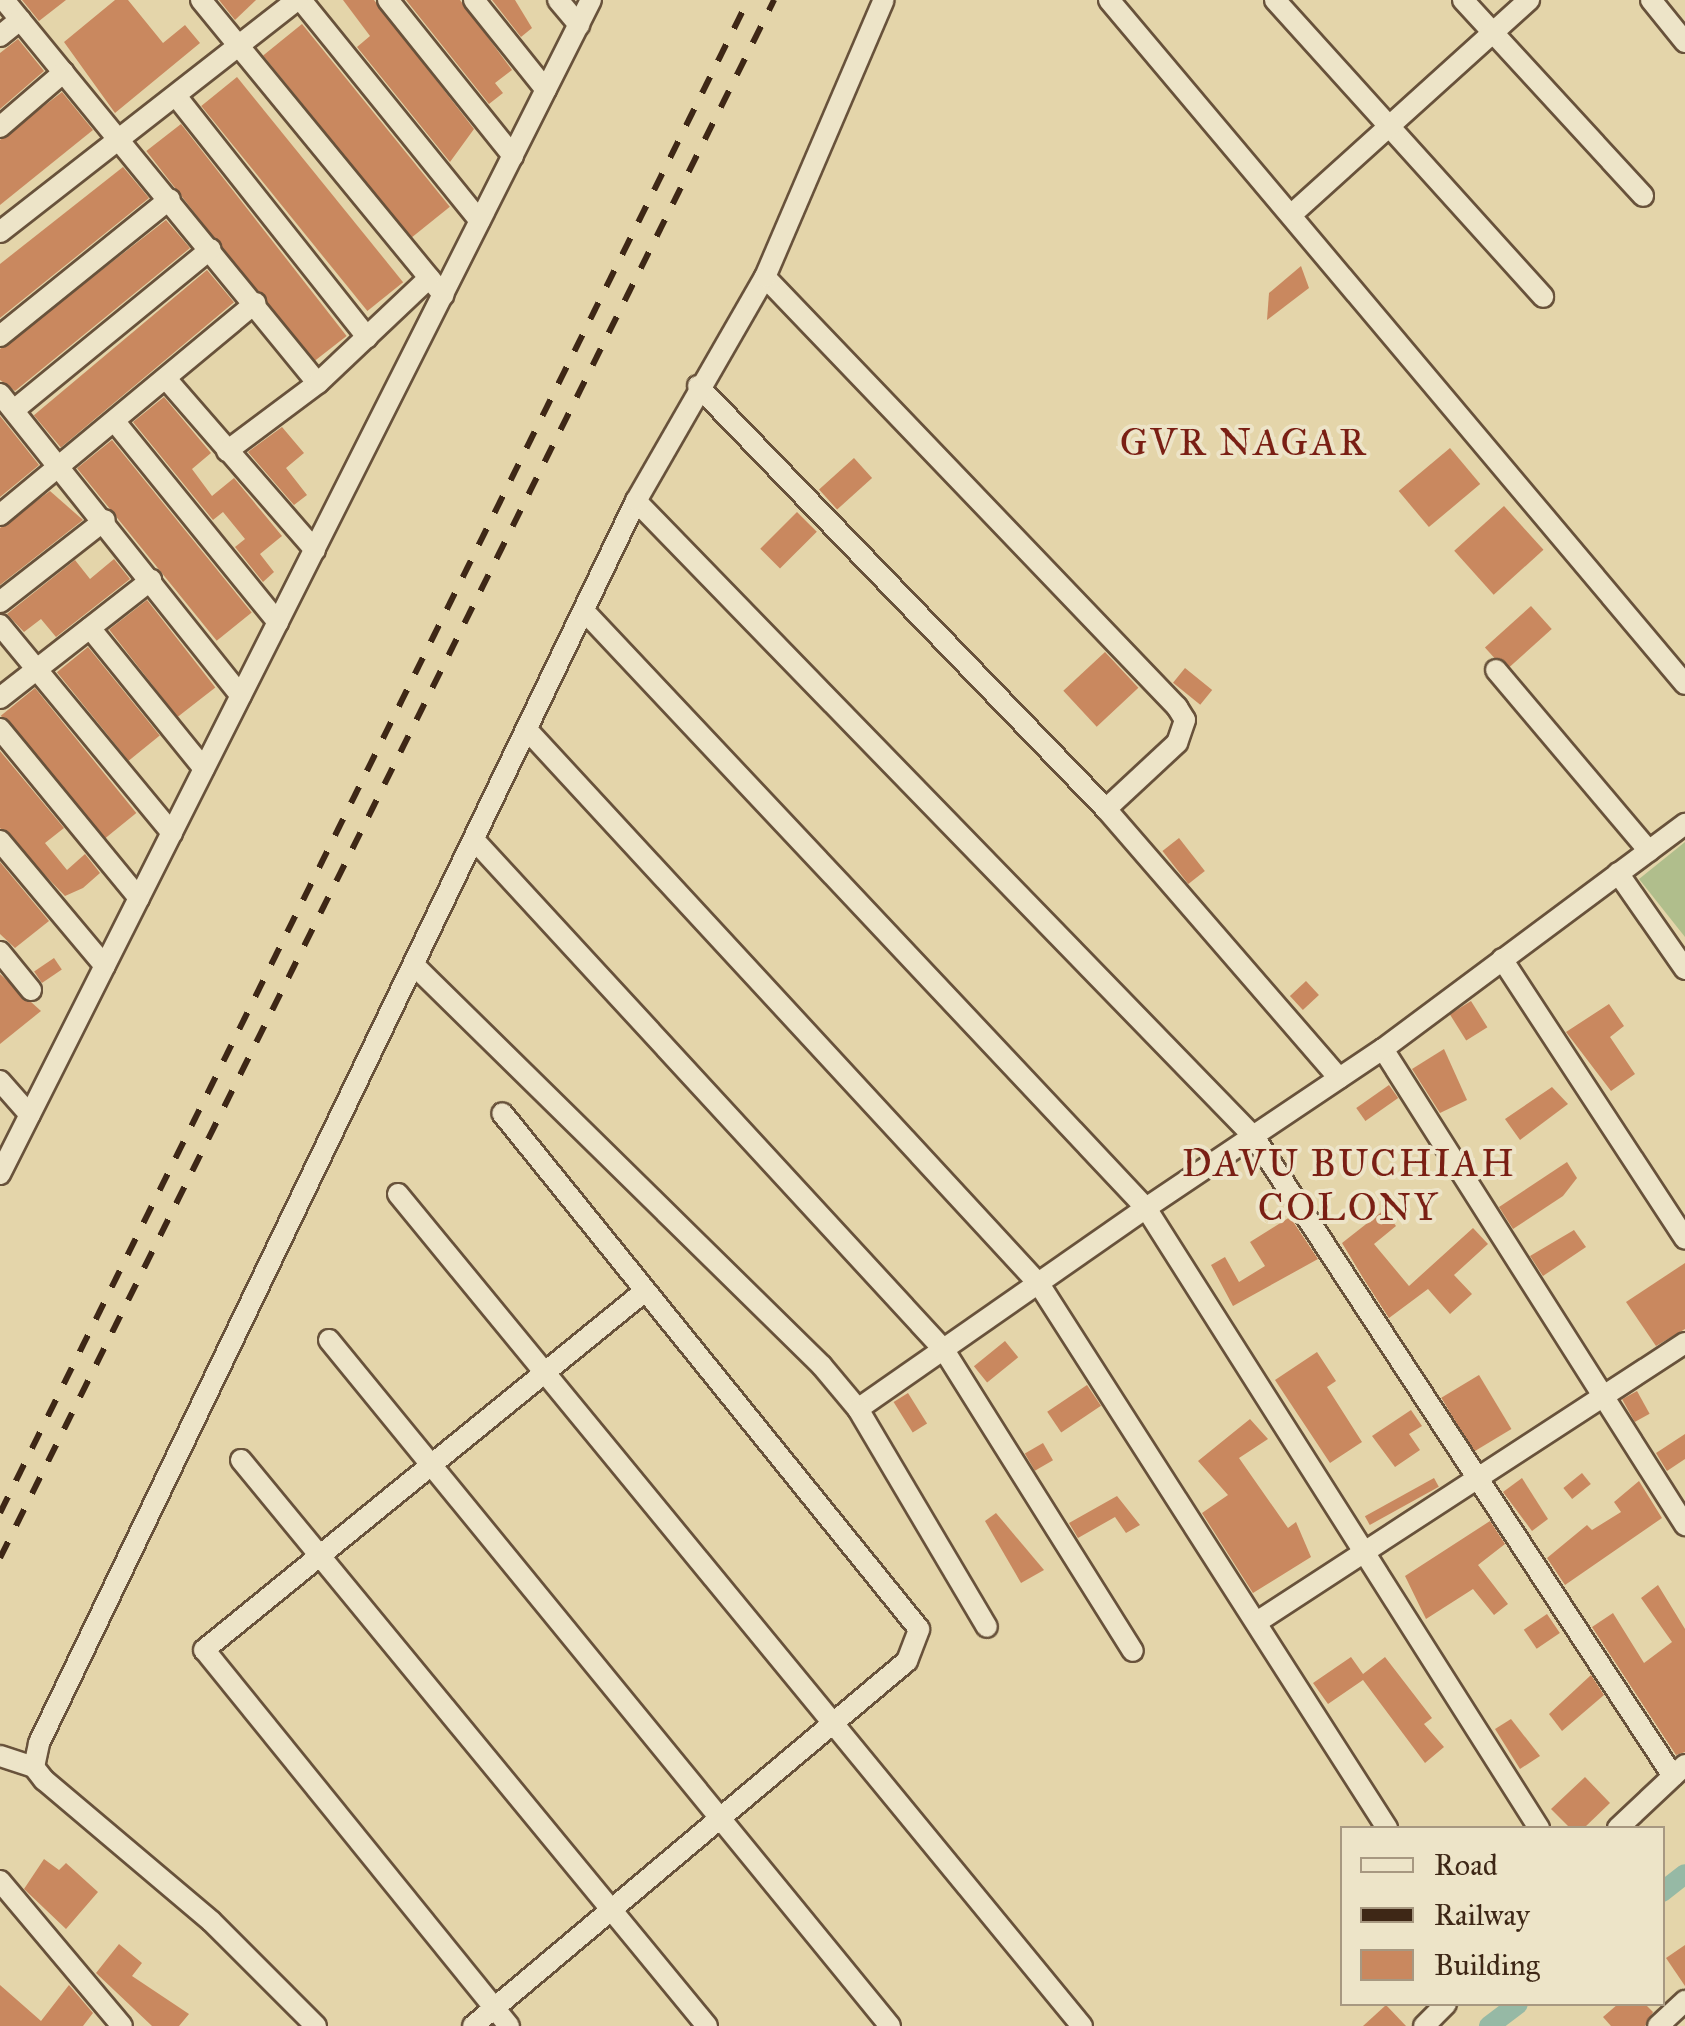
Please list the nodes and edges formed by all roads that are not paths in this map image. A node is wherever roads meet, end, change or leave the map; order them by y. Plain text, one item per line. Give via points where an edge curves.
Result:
1 (4, 0) edge
2 (202, 0) edge
3 (299, 0) edge
4 (388, 0) edge
5 (474, 0) edge
6 (558, 0) edge
7 (591, 0) edge
8 (884, 0) edge
9 (1110, 0) edge
10 (1275, 0) edge
11 (1464, 0) edge
12 (1530, 0) edge
13 (1651, 0) edge
14 (20, 20) junction
15 (579, 25) junction
16 (1494, 32) junction
17 (0, 36) edge
18 (1685, 42) edge
19 (239, 47) junction
20 (64, 72) junction
21 (546, 90) junction
22 (176, 96) junction
23 (0, 127) edge
24 (1391, 127) junction
25 (122, 139) junction
26 (512, 156) junction
27 (1642, 196) dead end
28 (170, 198) junction
29 (1290, 215) junction
30 (480, 221) junction
31 (0, 232) edge
32 (211, 250) junction
33 (765, 277) junction
34 (428, 278) junction
35 (443, 295) junction
36 (1543, 296) dead end
37 (255, 303) junction
38 (0, 336) edge
39 (367, 337) junction
40 (168, 381) junction
41 (318, 382) junction
42 (698, 386) junction
43 (7, 402) edge
44 (116, 424) junction
45 (227, 450) junction
46 (63, 466) junction
47 (636, 502) junction
48 (0, 515) edge
49 (105, 520) junction
50 (314, 550) junction
51 (151, 580) junction
52 (0, 602) edge
53 (586, 612) junction
54 (278, 622) junction
55 (0, 625) edge
56 (90, 628) junction
57 (1496, 670) dead end
58 (34, 672) junction
59 (1685, 684) edge
60 (241, 696) junction
61 (0, 698) edge
62 (0, 729) edge
63 (530, 732) junction
64 (204, 769) junction
65 (1106, 809) junction
66 (1685, 824) edge
67 (172, 833) junction
68 (0, 841) edge
69 (477, 843) junction
70 (1649, 851) junction
71 (1618, 873) junction
72 (139, 898) junction
73 (0, 952) edge
74 (1502, 959) junction
75 (105, 966) junction
76 (418, 969) junction
77 (1685, 970) edge
78 (31, 990) dead end
79 (1383, 1050) junction
80 (1339, 1078) junction
81 (0, 1081) edge
82 (502, 1113) dead end
83 (30, 1114) junction
84 (1254, 1137) junction
85 (0, 1174) edge
86 (398, 1194) dead end
87 (1146, 1208) junction
88 (1685, 1239) edge
89 (1039, 1284) junction
90 (645, 1291) junction
91 (329, 1340) dead end
92 (1685, 1343) edge
93 (944, 1350) junction
94 (542, 1376) junction
95 (1600, 1398) junction
96 (858, 1408) junction
97 (241, 1460) dead end
98 (430, 1466) junction
99 (1480, 1483) junction
100 (1685, 1525) edge
101 (1371, 1552) junction
102 (320, 1554) junction
103 (1257, 1622) junction
104 (987, 1627) dead end
105 (1133, 1651) dead end
106 (830, 1727) junction
107 (0, 1756) edge
108 (1679, 1770) edge
109 (39, 1773) junction
110 (721, 1819) junction
111 (1386, 1826) edge
112 (1538, 1826) edge
113 (1620, 1826) edge
114 (0, 1881) edge
115 (613, 1908) junction
116 (1685, 2000) edge
117 (1444, 2006) edge
118 (494, 2008) junction
119 (122, 2026) edge
120 (316, 2026) edge
121 (473, 2026) edge
122 (509, 2026) edge
123 (707, 2026) edge
124 (890, 2026) edge
125 (1082, 2026) edge
126 (1424, 2026) edge
127 (1658, 2026) edge

1 - 14 street
2 - 19 street
3 - 19 street
3 - 30 street
4 - 26 street
5 - 21 street
6 - 15 street
7 - 15 street
8 - 33 street
9 - 29 street
10 - 24 street
11 - 16 street
12 - 16 street
13 - 18 street
14 - 17 street
14 - 20 street
15 - 21 street
16 - 24 street
16 - 27 street
19 - 22 street
19 - 34 street
20 - 23 street
20 - 25 street
21 - 26 street
22 - 25 street
22 - 39 street
24 - 29 street
24 - 36 street
25 - 28 street
25 - 31 street
26 - 30 street
28 - 32 street
28 - 38 street
29 - 59 street
30 - 35 street
32 - 37 street
32 - 43 street
33 - 42 street
33 - 65 street via 1177,707 1185,720 1178,742
34 - 35 street
34 - 39 street
35 - 50 street
37 - 40 street
37 - 41 street
39 - 41 street
40 - 44 street
40 - 45 street
41 - 45 street
42 - 47 street
42 - 65 street
43 - 46 street
44 - 46 street
44 - 54 street
45 - 50 street
46 - 48 street
46 - 49 street
47 - 53 street
47 - 84 street
49 - 51 street
49 - 52 street
50 - 54 street
51 - 56 street
51 - 60 street
53 - 63 street
53 - 87 street
54 - 60 street
55 - 58 street
56 - 58 street
56 - 64 street
57 - 70 street
58 - 61 street
58 - 67 street
60 - 64 street
62 - 72 street
63 - 69 street
63 - 89 street
64 - 67 street
65 - 80 street
66 - 70 street
67 - 72 street
68 - 75 street
69 - 76 street
69 - 93 street
70 - 71 street
71 - 74 street
71 - 77 street
72 - 75 street
73 - 78 street
74 - 79 street
74 - 88 street
75 - 83 street
76 - 96 street via 681,1220
76 - 109 street via 131,1548
79 - 80 street
79 - 95 street
80 - 84 street
81 - 83 street
82 - 90 street
83 - 85 street
84 - 87 street
84 - 99 street
86 - 94 street
87 - 89 street
87 - 101 street
89 - 93 street
89 - 103 street
90 - 94 street
90 - 106 street via 914,1613 919,1644
91 - 98 street
92 - 95 street
93 - 96 street
93 - 105 street
94 - 98 street
94 - 106 street
95 - 99 street
95 - 100 street
96 - 104 street
97 - 102 street
98 - 102 street
98 - 110 street
99 - 101 street
99 - 108 street
101 - 103 street
101 - 112 street
102 - 115 street
102 - 118 street via 210,1638 207,1661
103 - 111 street
106 - 110 street
106 - 125 street
107 - 109 street
108 - 113 street
109 - 120 street
110 - 115 street
110 - 124 street
114 - 119 street
115 - 118 street
115 - 123 street
116 - 127 street
117 - 126 street
118 - 121 street
118 - 122 street

